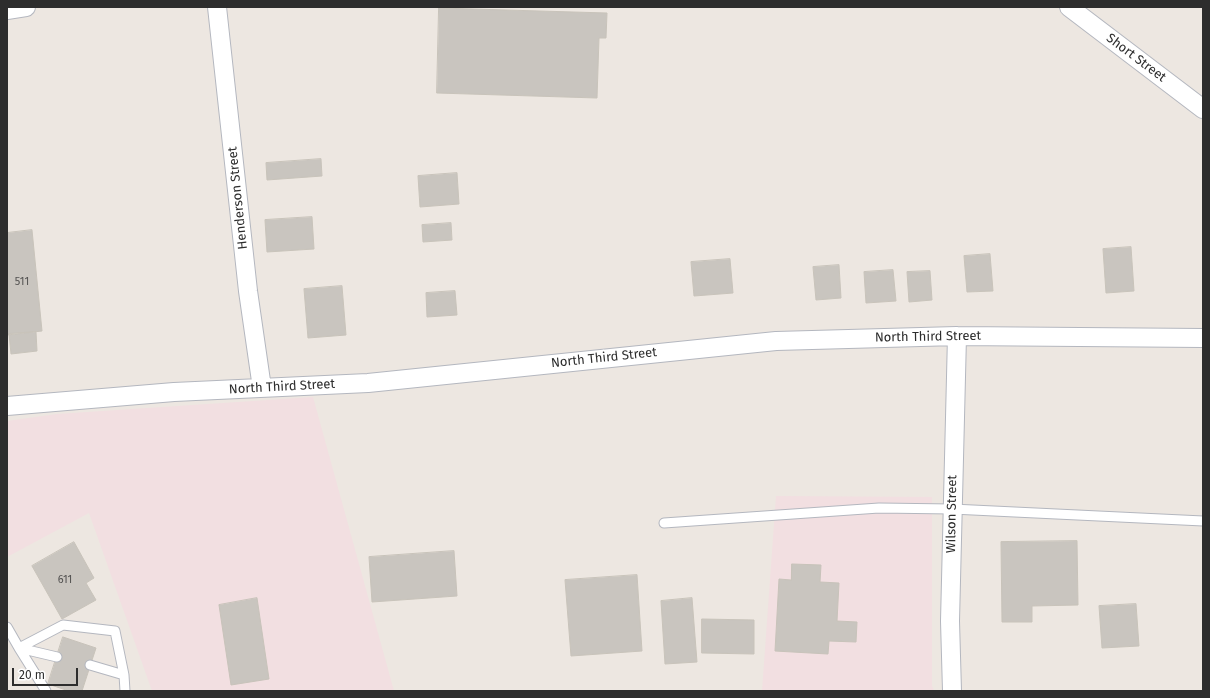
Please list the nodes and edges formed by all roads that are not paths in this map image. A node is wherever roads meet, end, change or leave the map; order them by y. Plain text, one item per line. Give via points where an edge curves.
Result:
1 (26, 7) edge
2 (216, 7) edge
3 (1069, 7) edge
4 (7, 10) edge
5 (1203, 109) edge
6 (957, 336) junction
7 (1203, 338) edge
8 (262, 388) junction
9 (7, 406) edge
10 (952, 509) junction
11 (1203, 521) edge
12 (664, 523) dead end
13 (7, 627) edge
14 (19, 648) junction
15 (57, 657) dead end
16 (90, 664) dead end
17 (124, 675) junction
18 (46, 691) edge
19 (125, 691) edge
20 (952, 691) edge

1 - 4 street
2 - 8 street, Henderson Street via 248,291
3 - 5 street, Short Street
6 - 7 street, North Third Street
6 - 8 street, North Third Street via 776,341 368,383
6 - 10 street, Wilson Street
8 - 9 street, North Third Street via 174,392
10 - 11 lane
10 - 12 lane via 880,508
10 - 20 street, Wilson Street
13 - 14 lane
14 - 15 lane
14 - 17 lane via 63,625 115,631
14 - 18 lane
16 - 17 lane
17 - 19 lane

